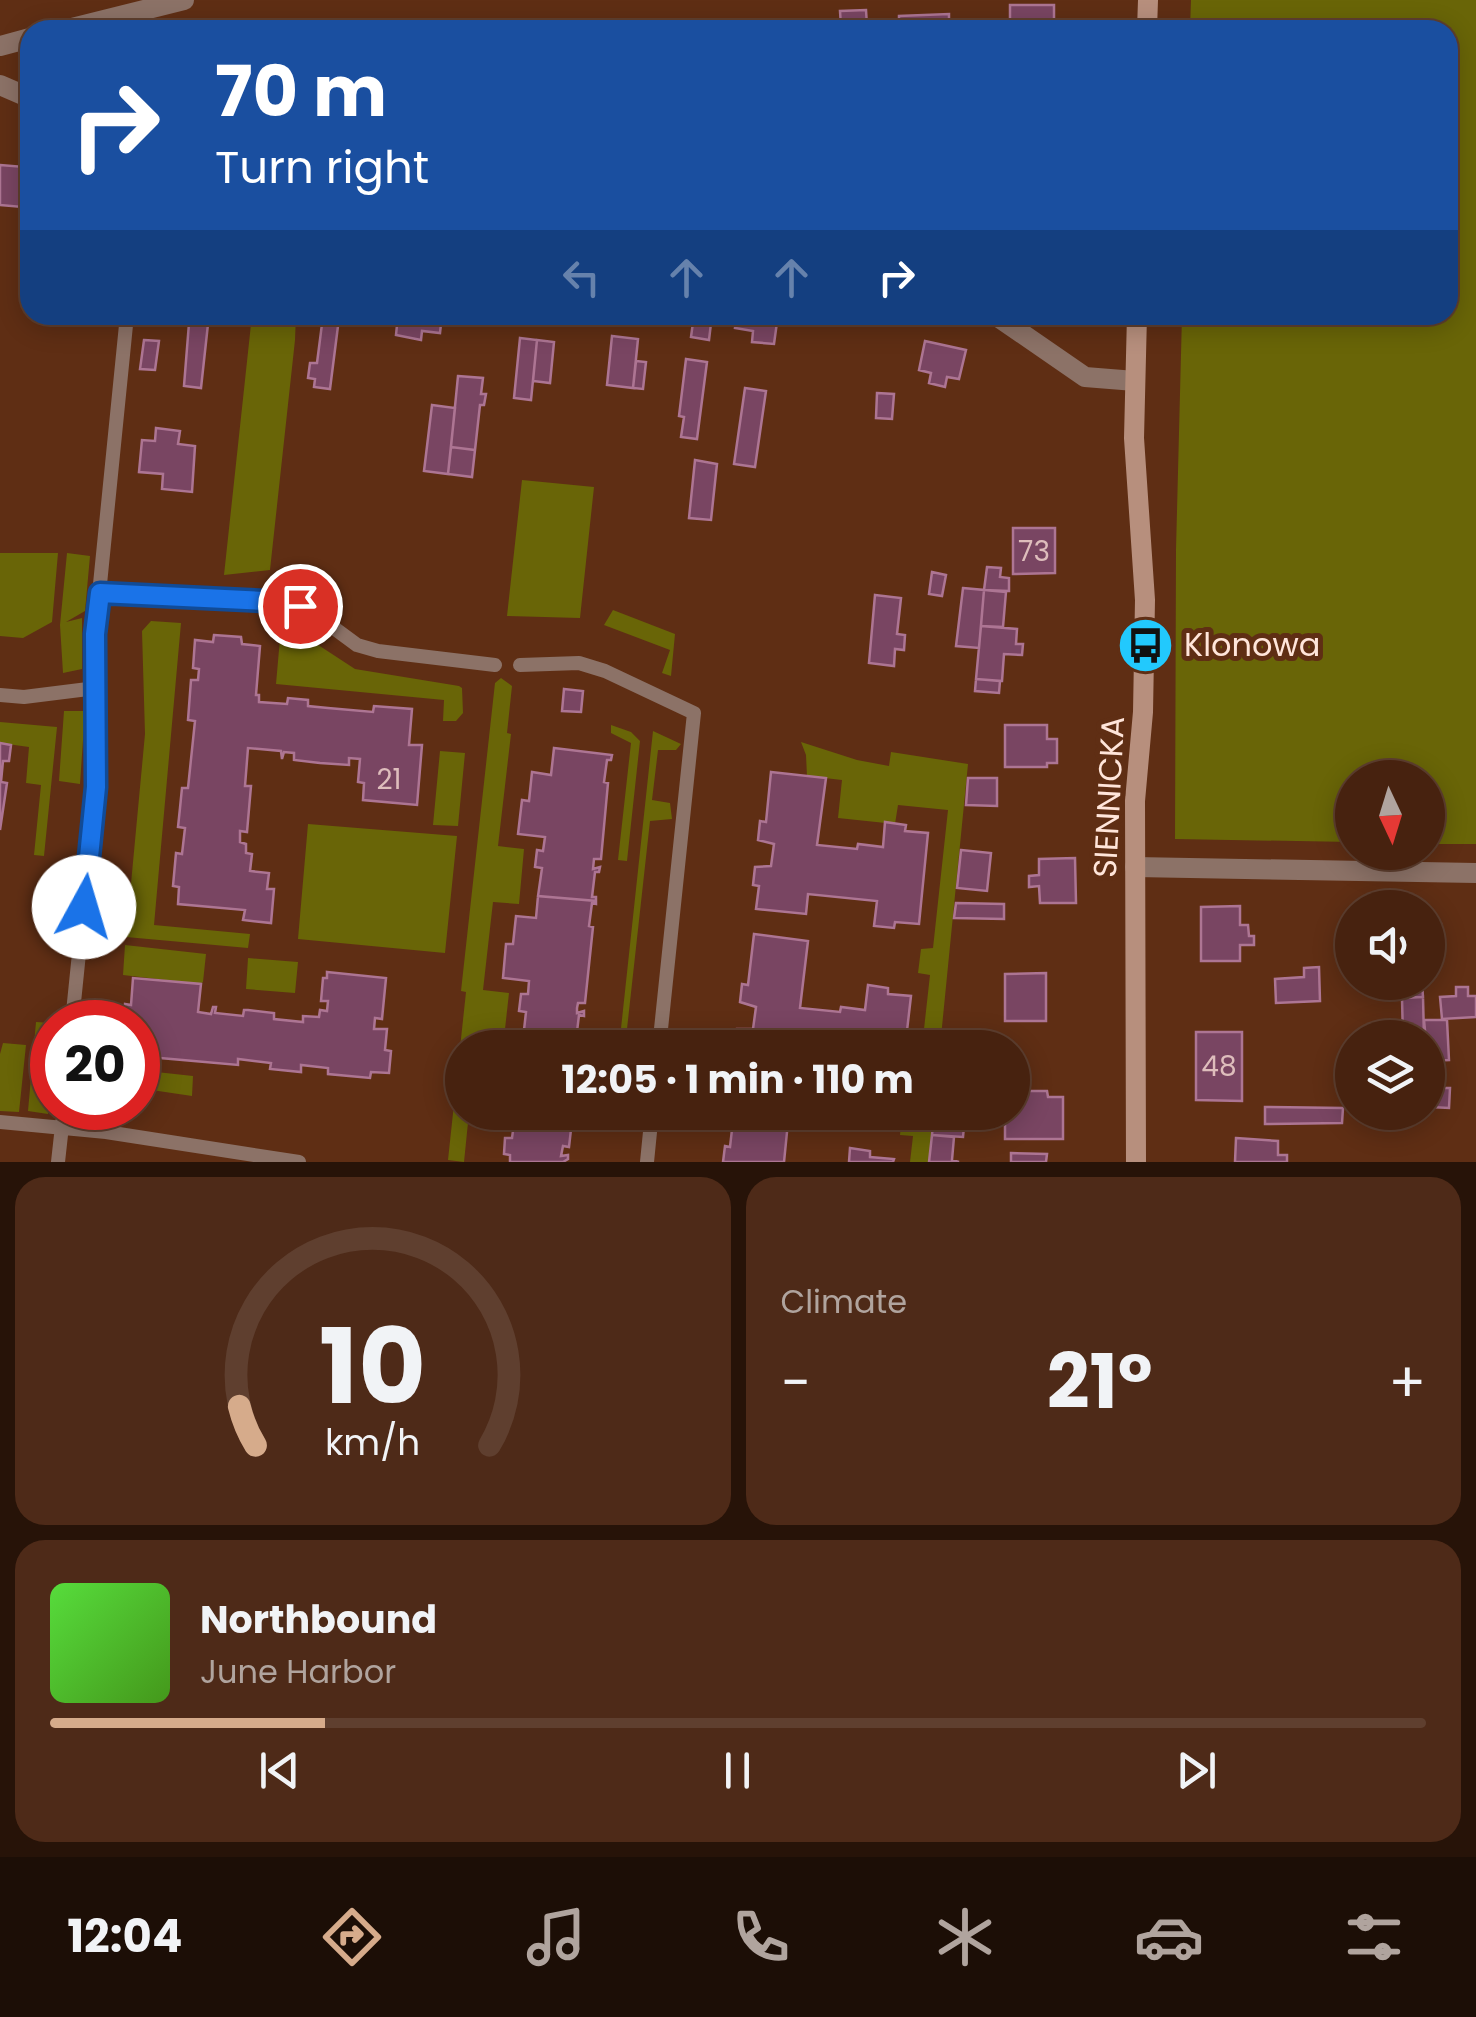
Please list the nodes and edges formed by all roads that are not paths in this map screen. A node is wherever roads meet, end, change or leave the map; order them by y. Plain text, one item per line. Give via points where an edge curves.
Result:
1 (184, 0) edge
2 (104, 20) edge
3 (126, 325) edge
4 (1009, 325) edge
5 (1138, 325) edge
6 (1135, 382) junction
7 (100, 593) junction
8 (495, 664) dead end
9 (520, 665) dead end
10 (96, 688) junction
11 (0, 695) edge
12 (1134, 867) junction
13 (1476, 873) edge
14 (74, 1000) edge
15 (661, 1030) edge
16 (0, 1122) edge
17 (30, 1124) edge
18 (62, 1130) edge
19 (82, 1130) edge
20 (650, 1130) edge
21 (58, 1162) edge
22 (299, 1162) edge
23 (647, 1162) edge
24 (1136, 1162) edge

1 - 2 street
3 - 7 lane
4 - 6 street via 1084,378
5 - 6 main road, SIENNICKA
6 - 12 main road, SIENNICKA via 1145,600
7 - 8 lane via 285,602 368,648
7 - 10 lane
9 - 15 lane via 579,663 694,713
10 - 11 lane
10 - 14 lane via 96,787
12 - 13 street
12 - 24 main road, SIENNICKA
16 - 17 lane
18 - 21 lane
19 - 22 lane
20 - 23 lane

